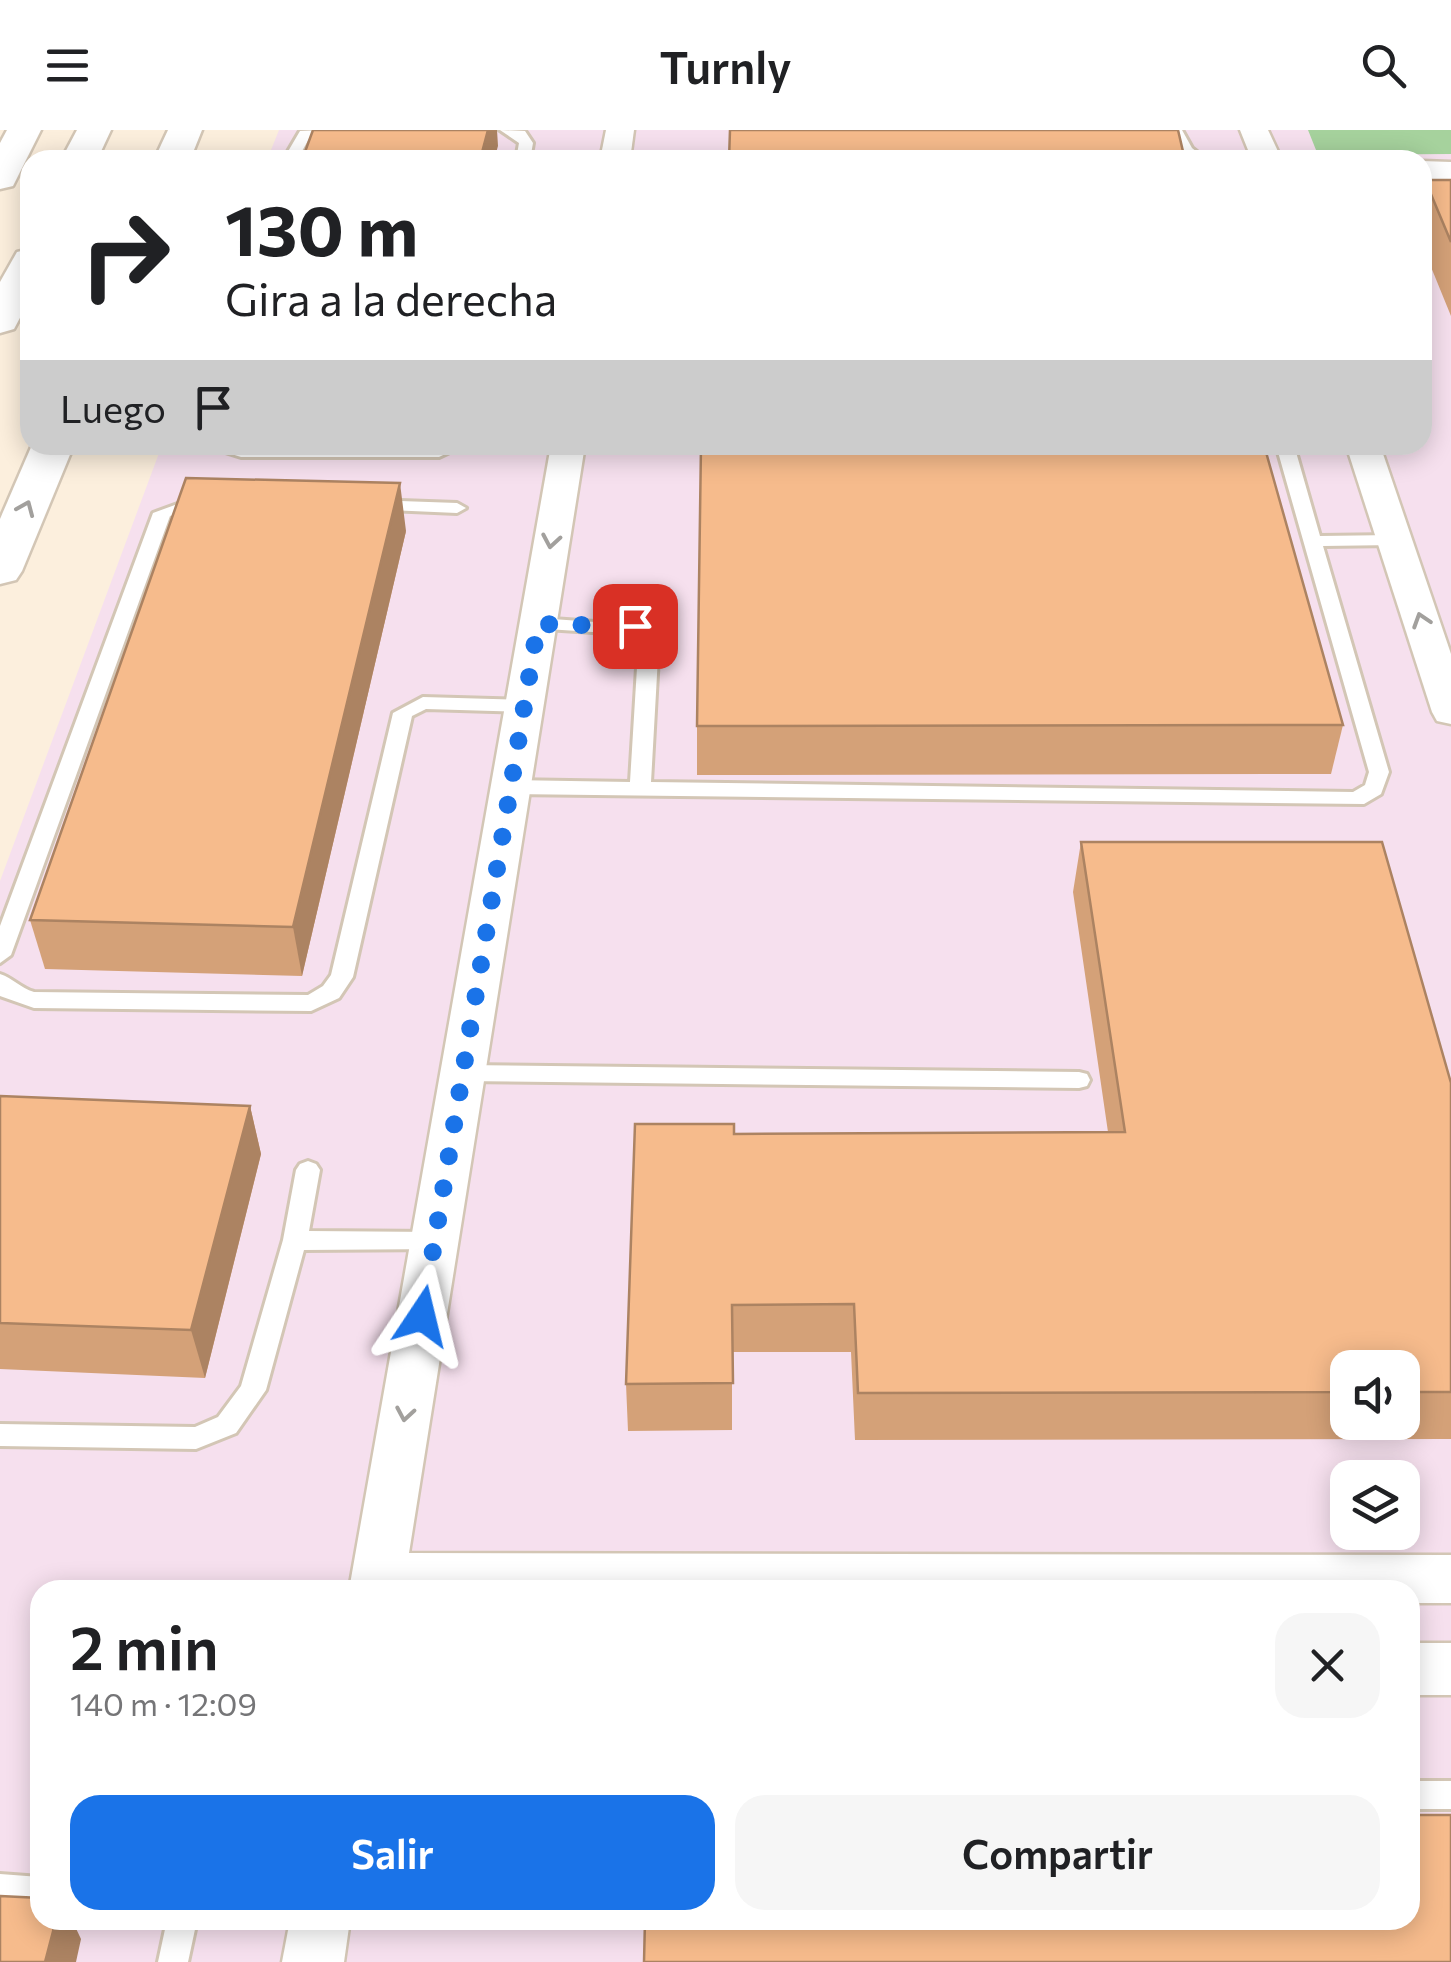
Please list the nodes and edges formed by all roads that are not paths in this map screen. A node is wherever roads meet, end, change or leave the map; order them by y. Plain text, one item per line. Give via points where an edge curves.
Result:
1 (24, 130) edge
2 (318, 130) edge
3 (507, 130) edge
4 (295, 150) edge
5 (525, 150) edge
6 (0, 178) edge
7 (20, 280) edge
8 (0, 320) edge
9 (48, 455) edge
10 (566, 455) edge
11 (1288, 455) edge
12 (1366, 455) edge
13 (222, 500) edge
14 (359, 504) edge
15 (457, 508) dead end
16 (1394, 540) junction
17 (1313, 541) junction
18 (0, 571) edge
19 (538, 624) junction
20 (524, 706) junction
21 (1451, 712) edge
22 (510, 788) junction
23 (640, 789) junction
24 (0, 955) edge
25 (0, 982) edge
26 (462, 1073) junction
27 (1079, 1080) dead end
28 (308, 1170) dead end
29 (295, 1240) junction
30 (434, 1242) junction
31 (0, 1435) edge
32 (1451, 1579) edge
33 (378, 1580) edge
34 (1182, 1580) edge
35 (1420, 1669) edge
36 (1451, 1669) edge
37 (1451, 1794) edge
38 (1420, 1795) edge
39 (0, 1890) edge
40 (30, 1892) edge
41 (180, 1930) edge
42 (318, 1930) edge
43 (173, 1962) edge
44 (313, 1962) edge

1 - 6 highway
2 - 4 lane via 304,134
3 - 5 lane via 520,134
7 - 8 highway
18 -> 9 highway
10 -> 19 street
11 - 17 lane
12 - 16 street
13 - 24 lane via 203,499 162,514
14 - 15 lane
16 - 17 lane
21 -> 16 street
17 - 23 lane via 1378,772 1374,789 1357,799
19 - 20 street
19 - 23 lane via 646,630
20 - 22 street
20 - 25 lane via 423,703 403,714 342,976 311,1003 34,1000 11,994
22 - 23 lane
22 - 26 street
26 - 27 lane
26 - 30 street
28 - 29 lane
29 - 30 lane
29 - 31 lane via 253,1390 227,1425 196,1438
30 -> 33 street
32 - 34 street
35 - 36 street
37 - 38 lane
39 - 40 lane
41 - 43 lane
42 - 44 street

